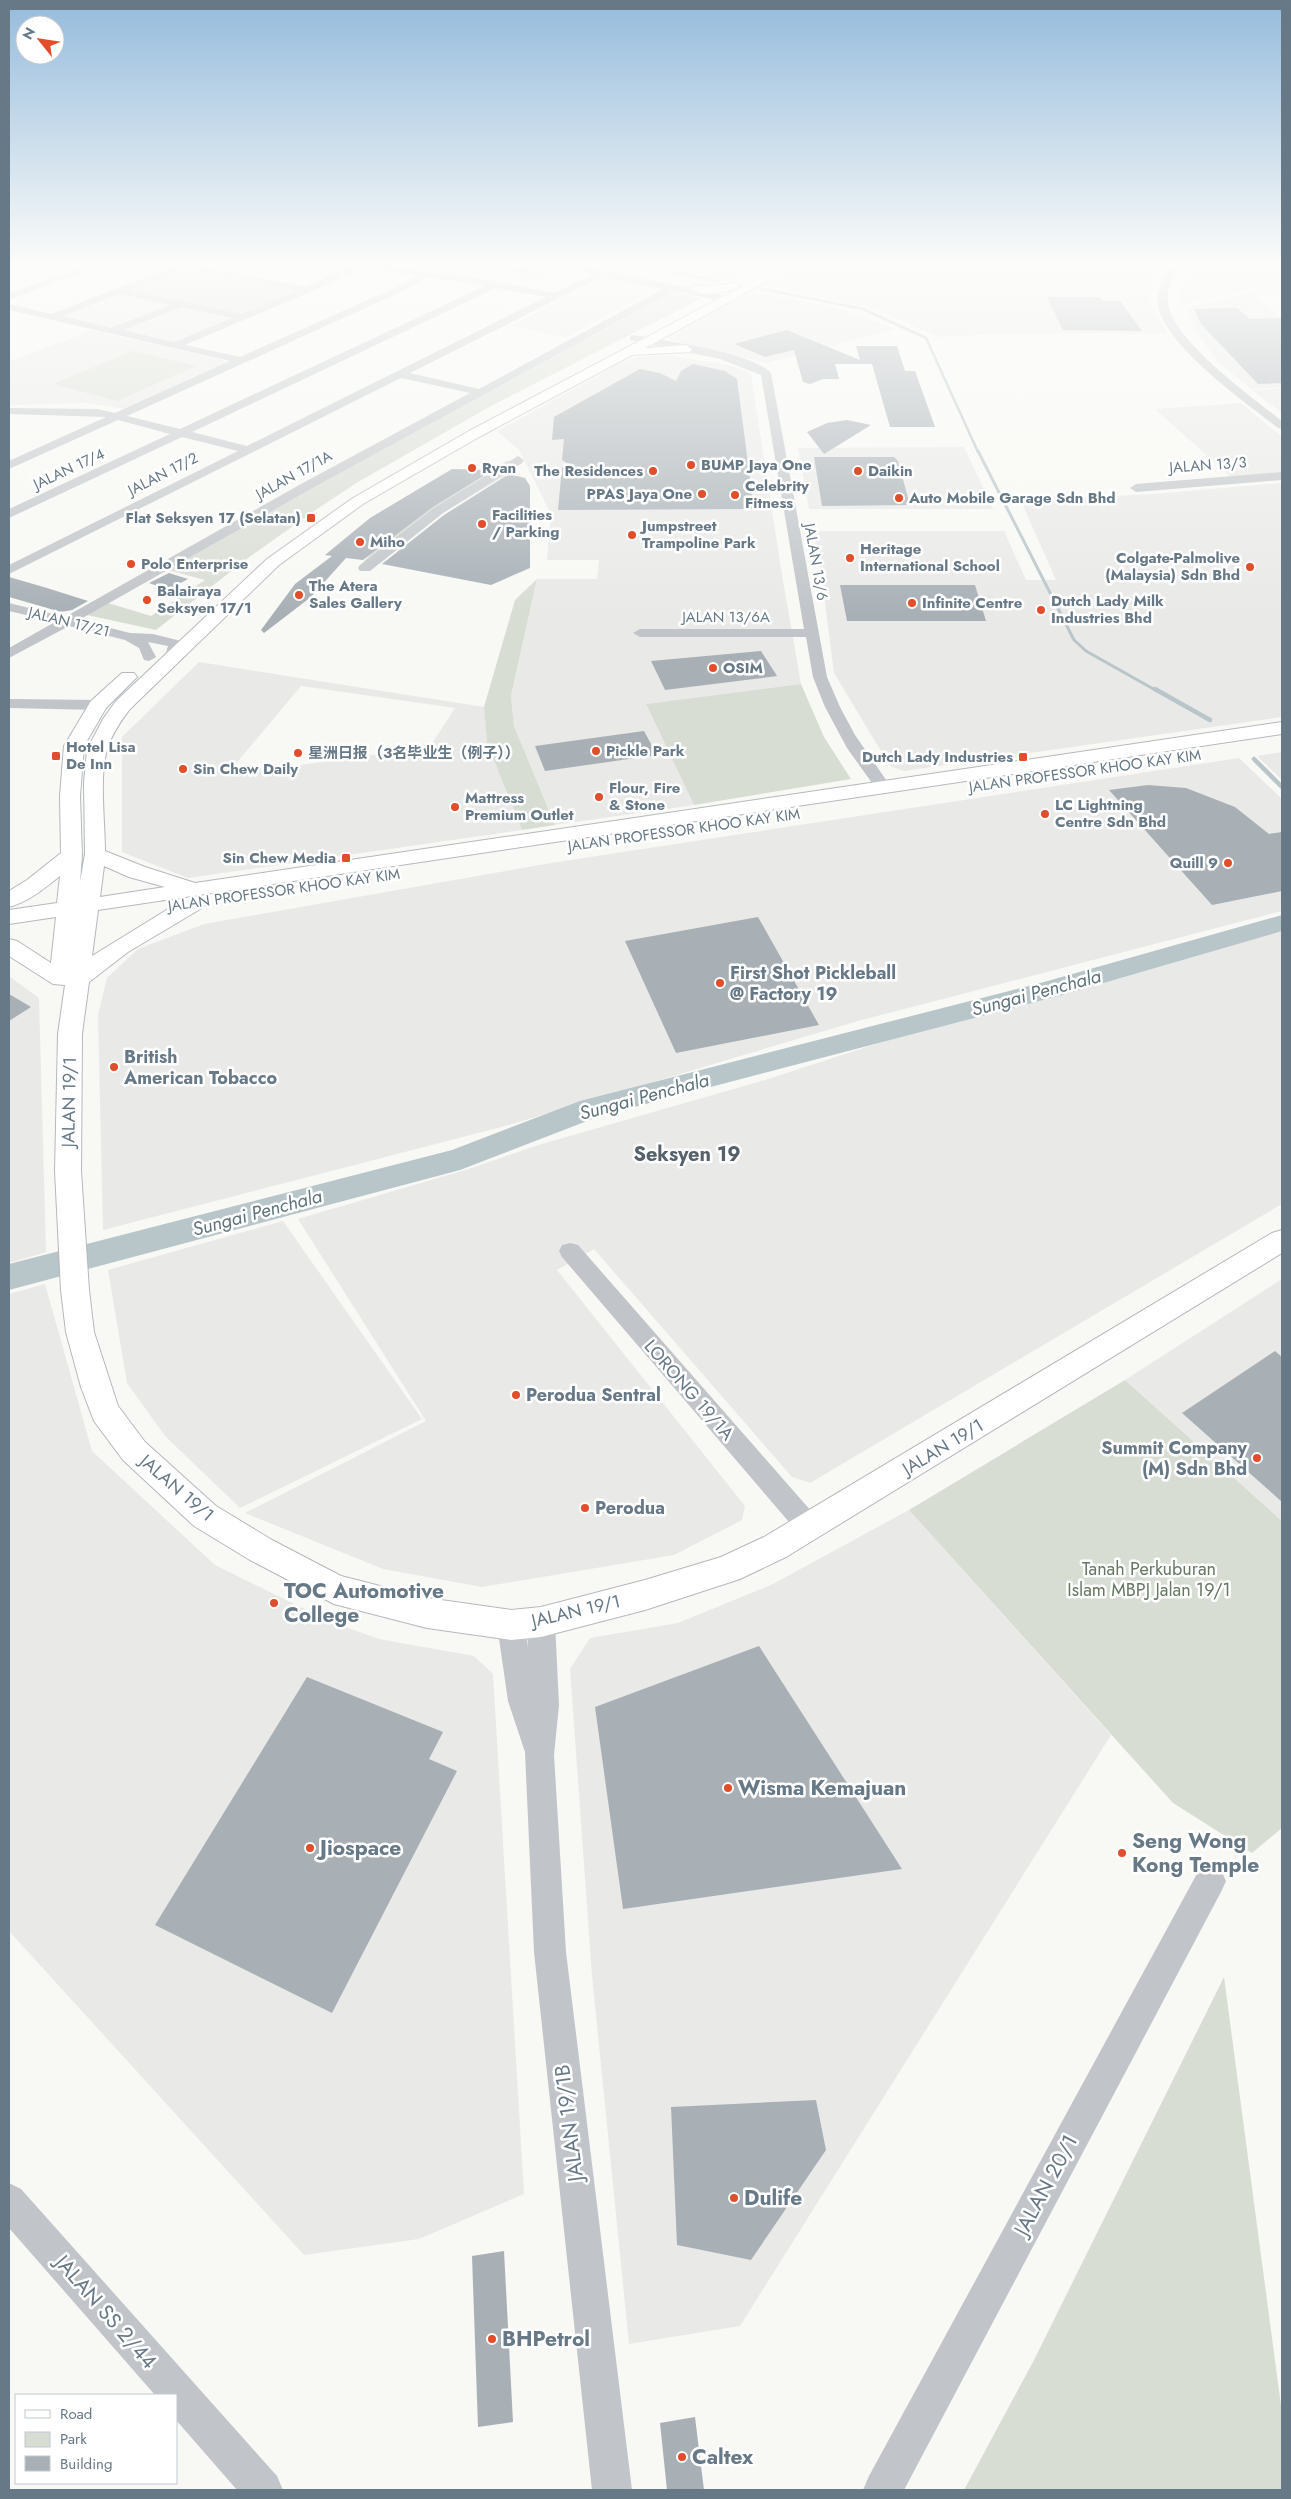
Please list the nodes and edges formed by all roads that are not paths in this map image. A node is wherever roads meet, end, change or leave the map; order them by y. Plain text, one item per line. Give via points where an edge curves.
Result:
1 (194, 382) edge
2 (289, 382) edge
3 (384, 382) edge
4 (433, 382) edge
5 (499, 382) edge
6 (560, 382) edge
7 (571, 382) edge
8 (767, 382) edge
9 (1229, 382) edge
10 (480, 392) junction
11 (9, 411) edge
12 (118, 416) junction
13 (1282, 426) edge
14 (182, 432) junction
15 (249, 450) junction
16 (518, 460) dead end
17 (9, 465) edge
18 (1282, 476) edge
19 (1136, 488) dead end
20 (9, 514) edge
21 (365, 568) dead end
22 (9, 570) edge
23 (9, 607) edge
24 (64, 621) junction
25 (640, 633) dead end
26 (811, 633) junction
27 (130, 637) junction
28 (170, 650) junction
29 (9, 654) edge
30 (149, 658) junction
31 (9, 704) edge
32 (98, 705) junction
33 (1282, 728) edge
34 (1282, 742) edge
35 (883, 787) junction
36 (95, 854) junction
37 (72, 855) junction
38 (195, 896) junction
39 (9, 900) edge
40 (77, 914) junction
41 (9, 917) edge
42 (9, 930) edge
43 (9, 946) edge
44 (70, 979) junction
45 (1282, 1240) edge
46 (570, 1251) dead end
47 (810, 1528) junction
48 (526, 1623) junction
49 (1210, 1880) dead end
50 (9, 2201) edge
51 (178, 2394) edge
52 (178, 2394) edge
53 (262, 2490) edge
54 (612, 2490) edge
55 (883, 2490) edge

1 - 12 street
2 - 14 street, JALAN 17/4
3 - 15 street, JALAN 17/2
4 - 10 street
5 - 10 street, JALAN 17/1A
6 - 28 main road via 416,456 322,511 258,560
7 - 28 main road via 358,501 273,562
8 - 26 street, JALAN 13/6
9 - 13 street
10 - 24 street, JALAN 17/1A
11 - 12 street
12 - 14 street
12 - 17 street
14 - 15 street
14 - 20 street, JALAN 17/4
15 - 22 street, JALAN 17/2
16 - 21 street via 436,511
18 - 19 street, JALAN 13/3
23 - 24 street, JALAN 17/21
24 - 27 street, JALAN 17/21
24 - 29 street, JALAN 17/1A
25 - 26 street, JALAN 13/6A
26 - 35 street, JALAN 13/6 via 820,677 830,705 848,740
27 - 28 street, JALAN 17/21 via 144,636
27 - 30 street, JALAN 17/21 via 145,646
28 - 30 main road
28 - 36 main road via 112,719 97,750
30 - 32 main road
31 - 32 street
32 - 37 main road via 74,746 72,756
33 - 35 main road, JALAN PROFESSOR KHOO KAY KIM
34 - 38 main road, JALAN PROFESSOR KHOO KAY KIM
35 - 38 main road, JALAN PROFESSOR KHOO KAY KIM
36 - 38 main road
36 - 40 main road
37 - 39 main road
37 - 40 main road
38 - 40 main road, JALAN PROFESSOR KHOO KAY KIM
38 - 44 main road
40 - 41 main road
40 - 42 main road
40 - 44 main road, JALAN 19/1
43 - 44 main road
44 - 48 main road, JALAN 19/1 via 68,1171 75,1290 80,1332 105,1412 134,1451 205,1516 334,1589 427,1613
45 - 47 main road, JALAN 19/1
46 - 47 street, LORONG 19/1A
47 - 48 main road, JALAN 19/1 via 728,1569 644,1595
48 - 54 street, JALAN 19/1B via 522,1702 540,1755 550,1952
49 - 55 street, JALAN 20/1
50 - 52 street, JALAN SS 2/44
51 - 53 street, JALAN SS 2/44

